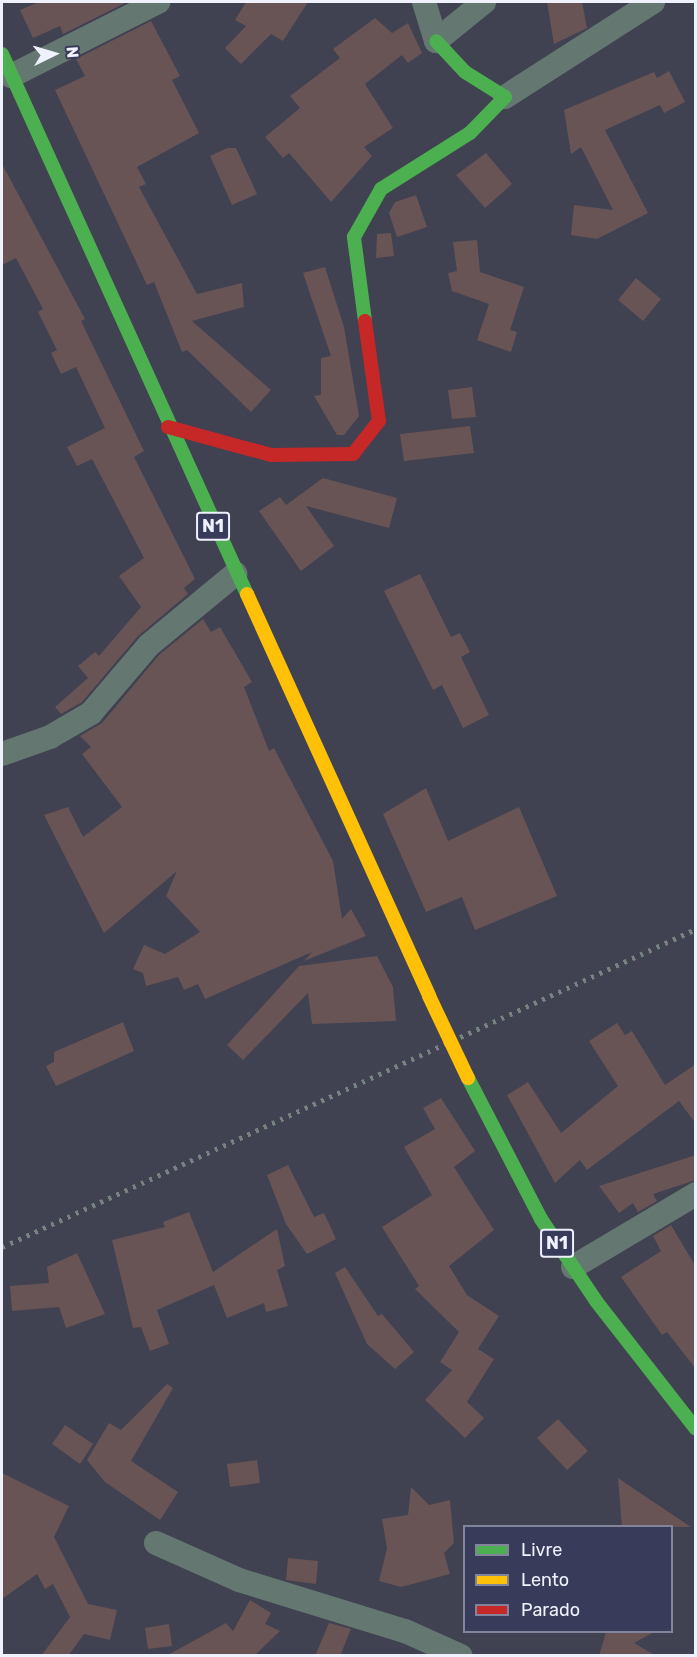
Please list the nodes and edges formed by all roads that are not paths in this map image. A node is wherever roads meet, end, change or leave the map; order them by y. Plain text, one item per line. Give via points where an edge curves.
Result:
1 (158, 2) edge
2 (424, 2) edge
3 (484, 2) edge
4 (653, 2) edge
5 (436, 41) junction
6 (2, 54) edge
7 (11, 76) junction
8 (505, 97) junction
9 (168, 427) junction
10 (235, 574) junction
11 (2, 754) edge
12 (696, 1194) edge
13 (573, 1267) junction
14 (671, 1392) junction
15 (696, 1412) edge
16 (696, 1416) edge
17 (696, 1430) edge
18 (156, 1543) dead end
19 (461, 1656) edge

1 - 7 street
2 - 5 street
3 - 5 street
4 - 8 street
5 - 8 main road via 465,72
6 - 7 main road, N1
7 - 9 main road, N1
8 - 9 main road via 470,133 381,189 354,237 379,421 353,454 271,455
9 - 10 main road, N1
10 - 11 street via 149,645 91,713 50,737
10 - 13 main road, N1, bridge via 468,1078 541,1219
12 - 13 street
13 - 14 main road, N1
14 - 15 main road
14 - 16 main road, N1
14 - 17 main road
18 - 19 street via 239,1580 405,1631

